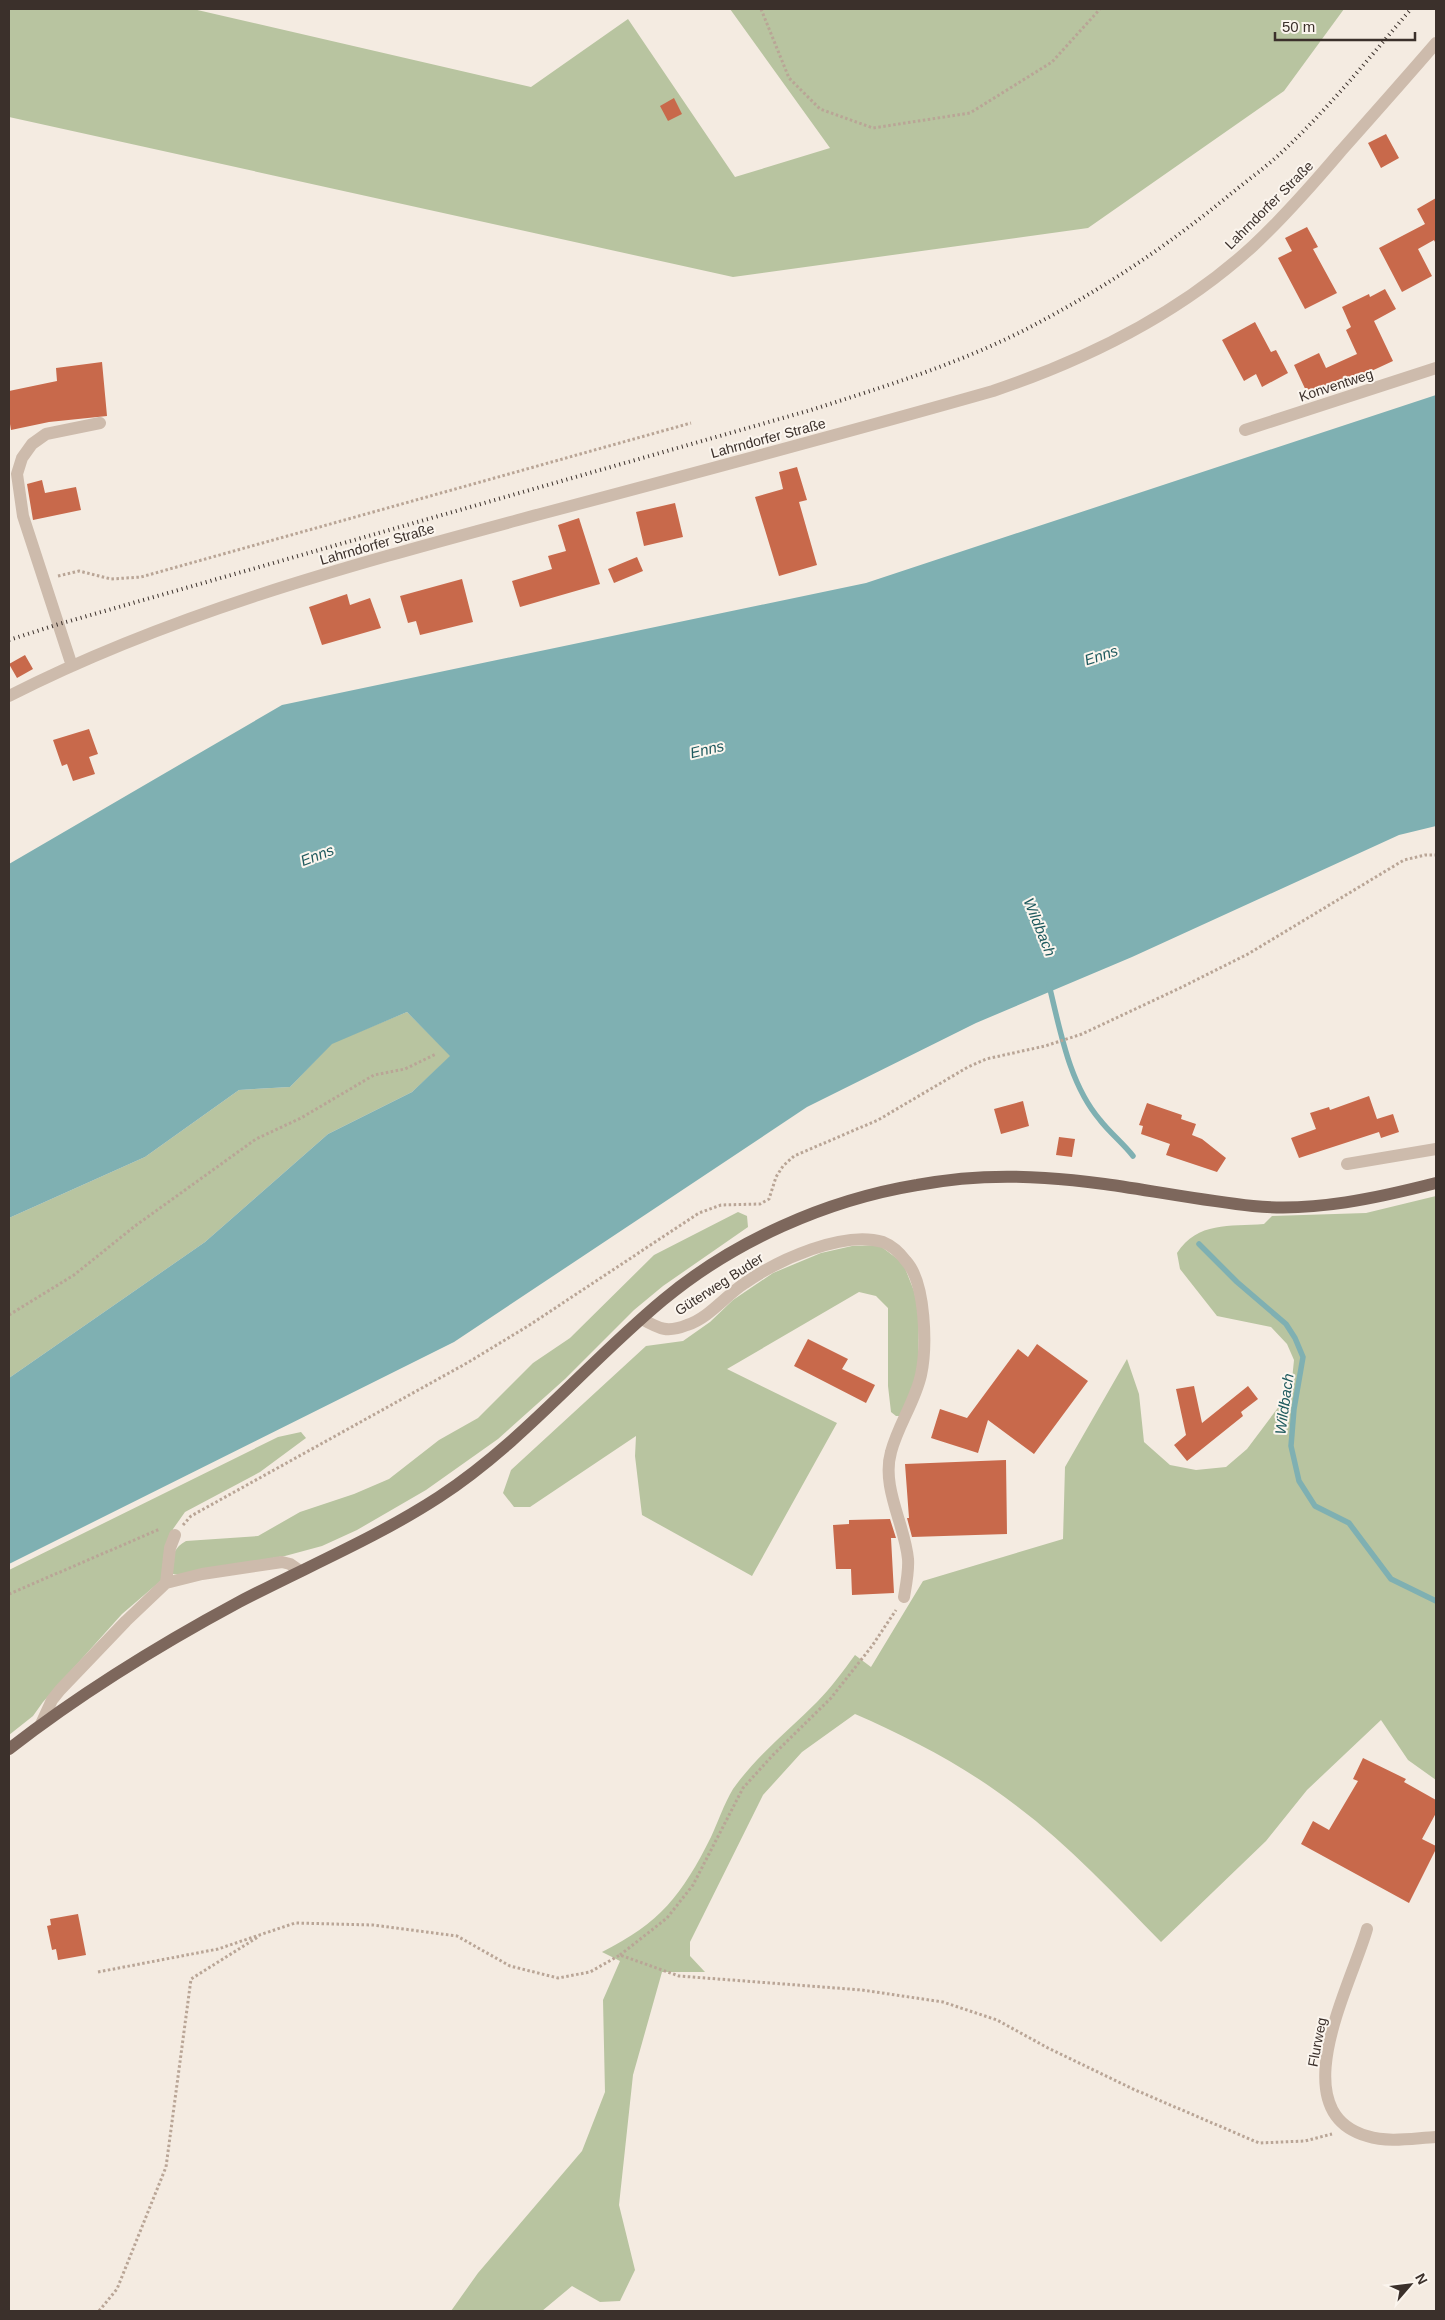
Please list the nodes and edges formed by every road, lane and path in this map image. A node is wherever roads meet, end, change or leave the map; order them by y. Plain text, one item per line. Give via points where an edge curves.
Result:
1 (761, 9) edge
2 (1100, 9) edge
3 (1436, 43) edge
4 (1436, 368) edge
5 (100, 422) dead end
6 (691, 423) dead end
7 (1245, 430) dead end
8 (45, 580) junction
9 (72, 666) junction
10 (9, 696) edge
11 (1436, 855) edge
12 (436, 1054) dead end
13 (1436, 1149) edge
14 (1347, 1164) dead end
15 (1436, 1183) edge
16 (9, 1315) edge
17 (642, 1319) junction
18 (191, 1516) junction
19 (182, 1520) dead end
20 (170, 1531) junction
21 (300, 1572) junction
22 (166, 1583) junction
23 (9, 1594) edge
24 (904, 1597) joint
25 (41, 1724) junction
26 (9, 1749) edge
27 (1368, 1929) dead end
28 (263, 1934) junction
29 (620, 1955) junction
30 (98, 1972) dead end
31 (1349, 2129) junction
32 (1436, 2137) edge
33 (99, 2311) edge

1 - 2 path via 789,78 820,109 873,128 970,114 1052,62
3 - 9 street, Lahrndorfer Straße via 1313,183 1252,246 1168,310 1074,361 993,392 382,558 234,602
4 - 7 street, Konventweg
5 - 8 street via 46,434 32,444 22,458 17,474 23,516
6 - 8 path via 141,577 111,579 79,571
8 - 9 street
9 - 10 street, Lahrndorfer Straße
11 - 18 path via 1404,860 1248,954 1082,1034 986,1059 878,1120 794,1156 776,1177 769,1199 760,1204 721,1205 699,1213 468,1363
12 - 16 path via 405,1069 374,1075 301,1118 256,1139 135,1226 74,1275
13 - 14 street
15 - 17 main road via 1354,1202 1305,1206 1255,1206 1047,1178 1002,1176 919,1184 871,1194 786,1225 702,1271
17 - 21 main road via 489,1461 438,1497
17 - 24 street, Güterweg Buder via 660,1329 690,1324 753,1278 797,1255 840,1241 868,1239 898,1251 910,1265 919,1289 924,1341 921,1374 890,1452 889,1474 908,1559
18 - 19 path
18 - 20 path
20 - 22 street
20 - 23 path
21 - 22 street via 282,1562
21 - 25 main road via 122,1669
22 - 25 street via 60,1690
24 - 29 path via 872,1646 831,1698 743,1788 688,1892 666,1918
25 - 26 main road
27 - 31 street, Flurweg via 1337,2016 1325,2066 1328,2104
28 - 29 path via 295,1923 373,1925 457,1936 510,1966 558,1978 590,1972
28 - 30 path via 218,1949
28 - 33 path via 191,1979 166,2167 117,2289
29 - 31 path via 679,1976 862,1990 943,2002 997,2020 1133,2089 1259,2143 1305,2141
31 - 32 street, Flurweg via 1382,2139

